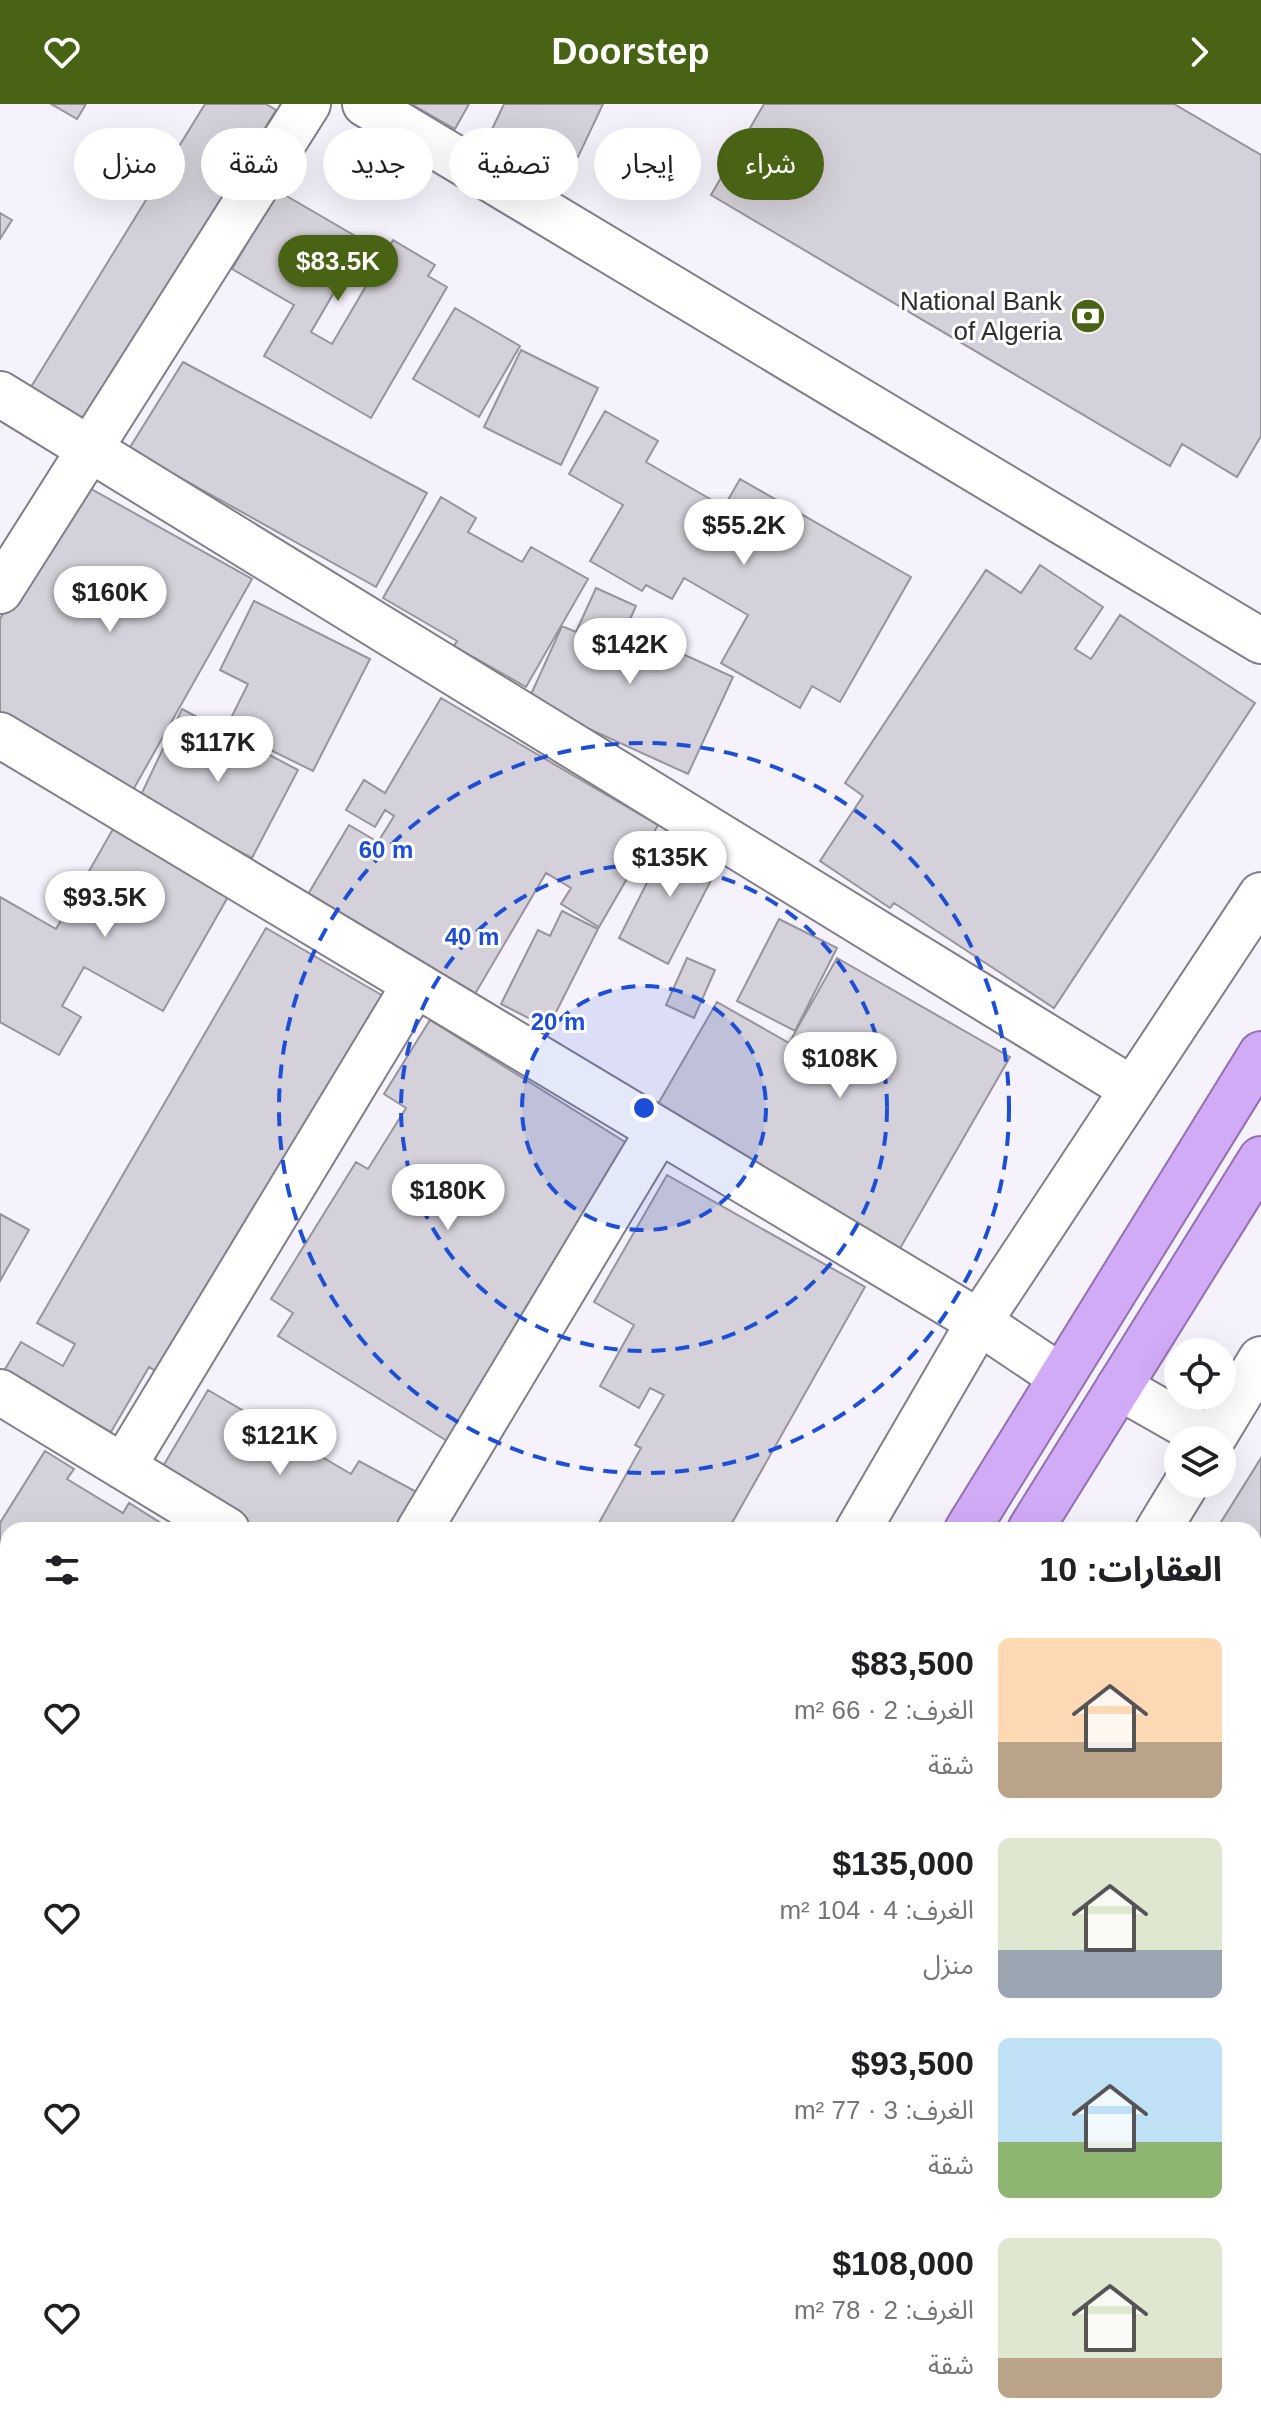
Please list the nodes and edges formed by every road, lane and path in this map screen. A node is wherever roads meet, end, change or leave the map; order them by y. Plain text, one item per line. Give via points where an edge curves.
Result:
1 (308, 104) edge
2 (365, 104) edge
3 (0, 394) edge
4 (88, 447) junction
5 (0, 591) edge
6 (1261, 641) edge
7 (0, 735) edge
8 (1261, 895) edge
9 (415, 984) junction
10 (1261, 1054) edge
11 (1132, 1089) junction
12 (659, 1130) junction
13 (1261, 1159) edge
14 (979, 1322) junction
15 (1261, 1359) edge
16 (1061, 1377) junction
17 (1119, 1387) junction
18 (0, 1392) edge
19 (1187, 1426) edge
20 (1220, 1426) edge
21 (123, 1467) junction
22 (1177, 1498) edge
23 (214, 1522) edge
24 (424, 1522) edge
25 (863, 1522) edge
26 (972, 1522) edge
27 (1035, 1522) edge
28 (1163, 1522) edge

1 - 4 street
2 - 6 street
3 - 4 street
4 - 5 street
4 - 11 street
7 - 9 street
8 - 11 street
9 - 12 street
9 - 21 street
10 - 16 highway
11 - 14 street
12 - 14 street
12 - 24 street
13 - 17 highway
14 - 16 street
14 - 25 street
15 - 20 street
16 - 26 highway
17 - 19 street
17 - 27 highway
18 - 21 street
21 - 23 street
22 - 28 street

